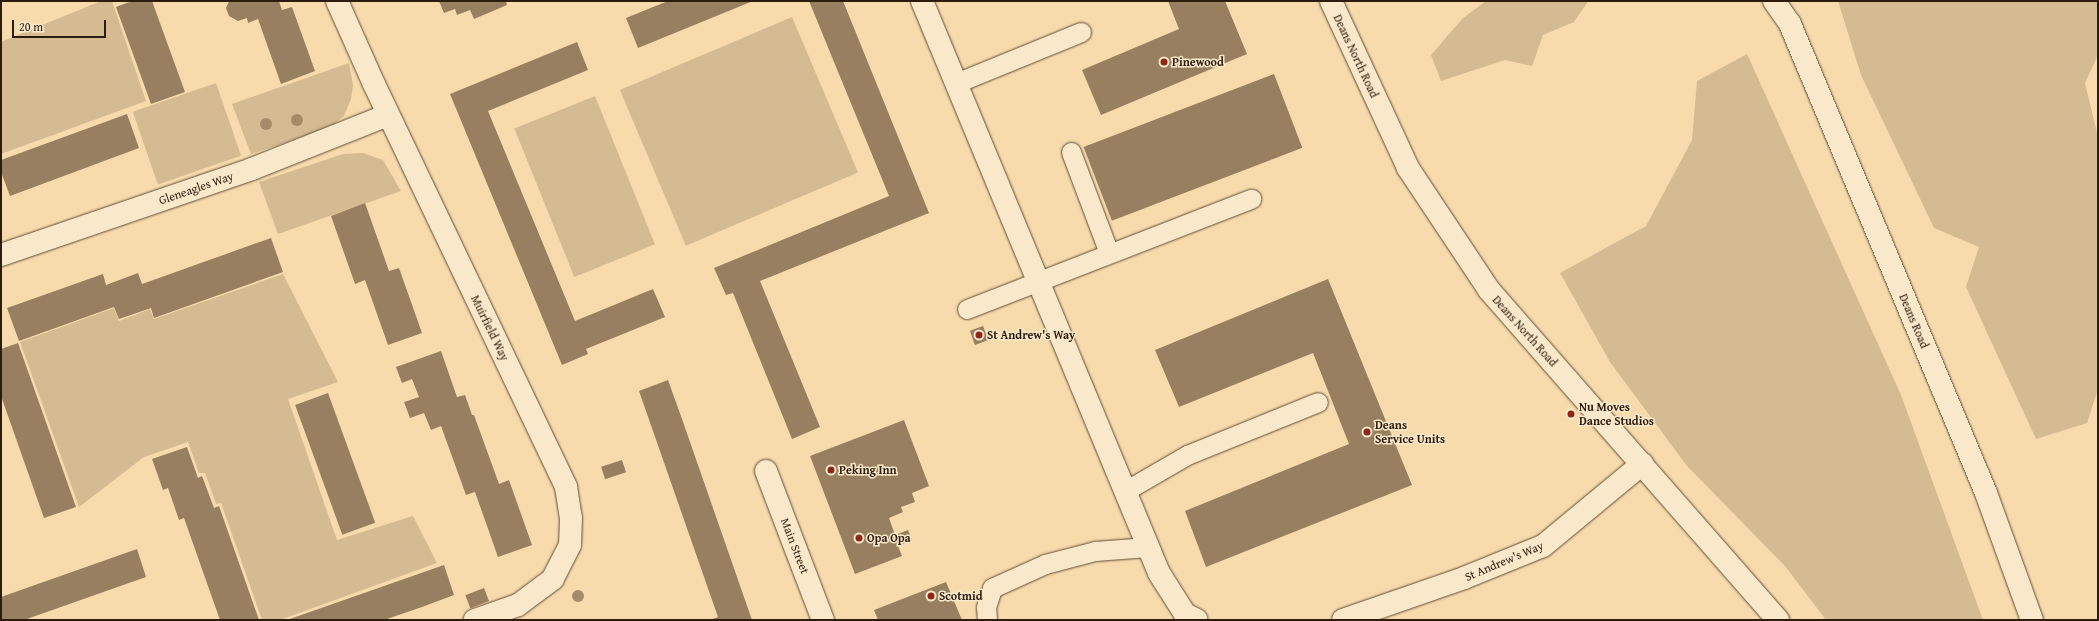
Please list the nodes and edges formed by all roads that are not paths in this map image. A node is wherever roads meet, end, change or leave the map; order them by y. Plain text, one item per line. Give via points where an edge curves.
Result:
1 (337, 1) edge
2 (922, 1) edge
3 (1331, 1) edge
4 (1774, 1) edge
5 (1788, 1) edge
6 (1790, 24) junction
7 (1081, 32) dead end
8 (956, 83) junction
9 (388, 115) junction
10 (1071, 152) dead end
11 (1251, 198) dead end
12 (1109, 253) junction
13 (1, 255) edge
14 (1039, 280) junction
15 (967, 309) dead end
16 (1318, 402) dead end
17 (1642, 464) junction
18 (766, 471) dead end
19 (1125, 491) junction
20 (1148, 547) junction
21 (475, 620) edge
22 (823, 620) edge
23 (987, 620) edge
24 (1197, 620) edge
25 (1343, 620) edge
26 (1778, 620) edge
27 (2032, 620) edge

1 - 9 street, Muirfield Way
2 - 8 street
3 - 17 street, Deans North Road via 1408,168 1489,290
4 - 6 street, Deans Road
5 - 6 street, Deans Road
6 - 27 street, Deans Road via 1983,486
7 - 8 lane
8 - 14 street
9 - 13 street, Gleneagles Way via 252,168
9 - 21 street, Muirfield Way via 566,487 571,518 570,545 553,579 518,605
10 - 12 lane
11 - 12 lane
12 - 14 lane
14 - 15 lane
14 - 19 street
16 - 19 lane via 1187,455
17 - 25 street, St Andrew's Way via 1543,546 1464,578
17 - 26 street, Deans North Road
18 - 22 street, Main Street
19 - 20 street
20 - 23 lane via 1095,551 1045,564 992,588 986,608
20 - 24 street via 1159,573 1185,614

